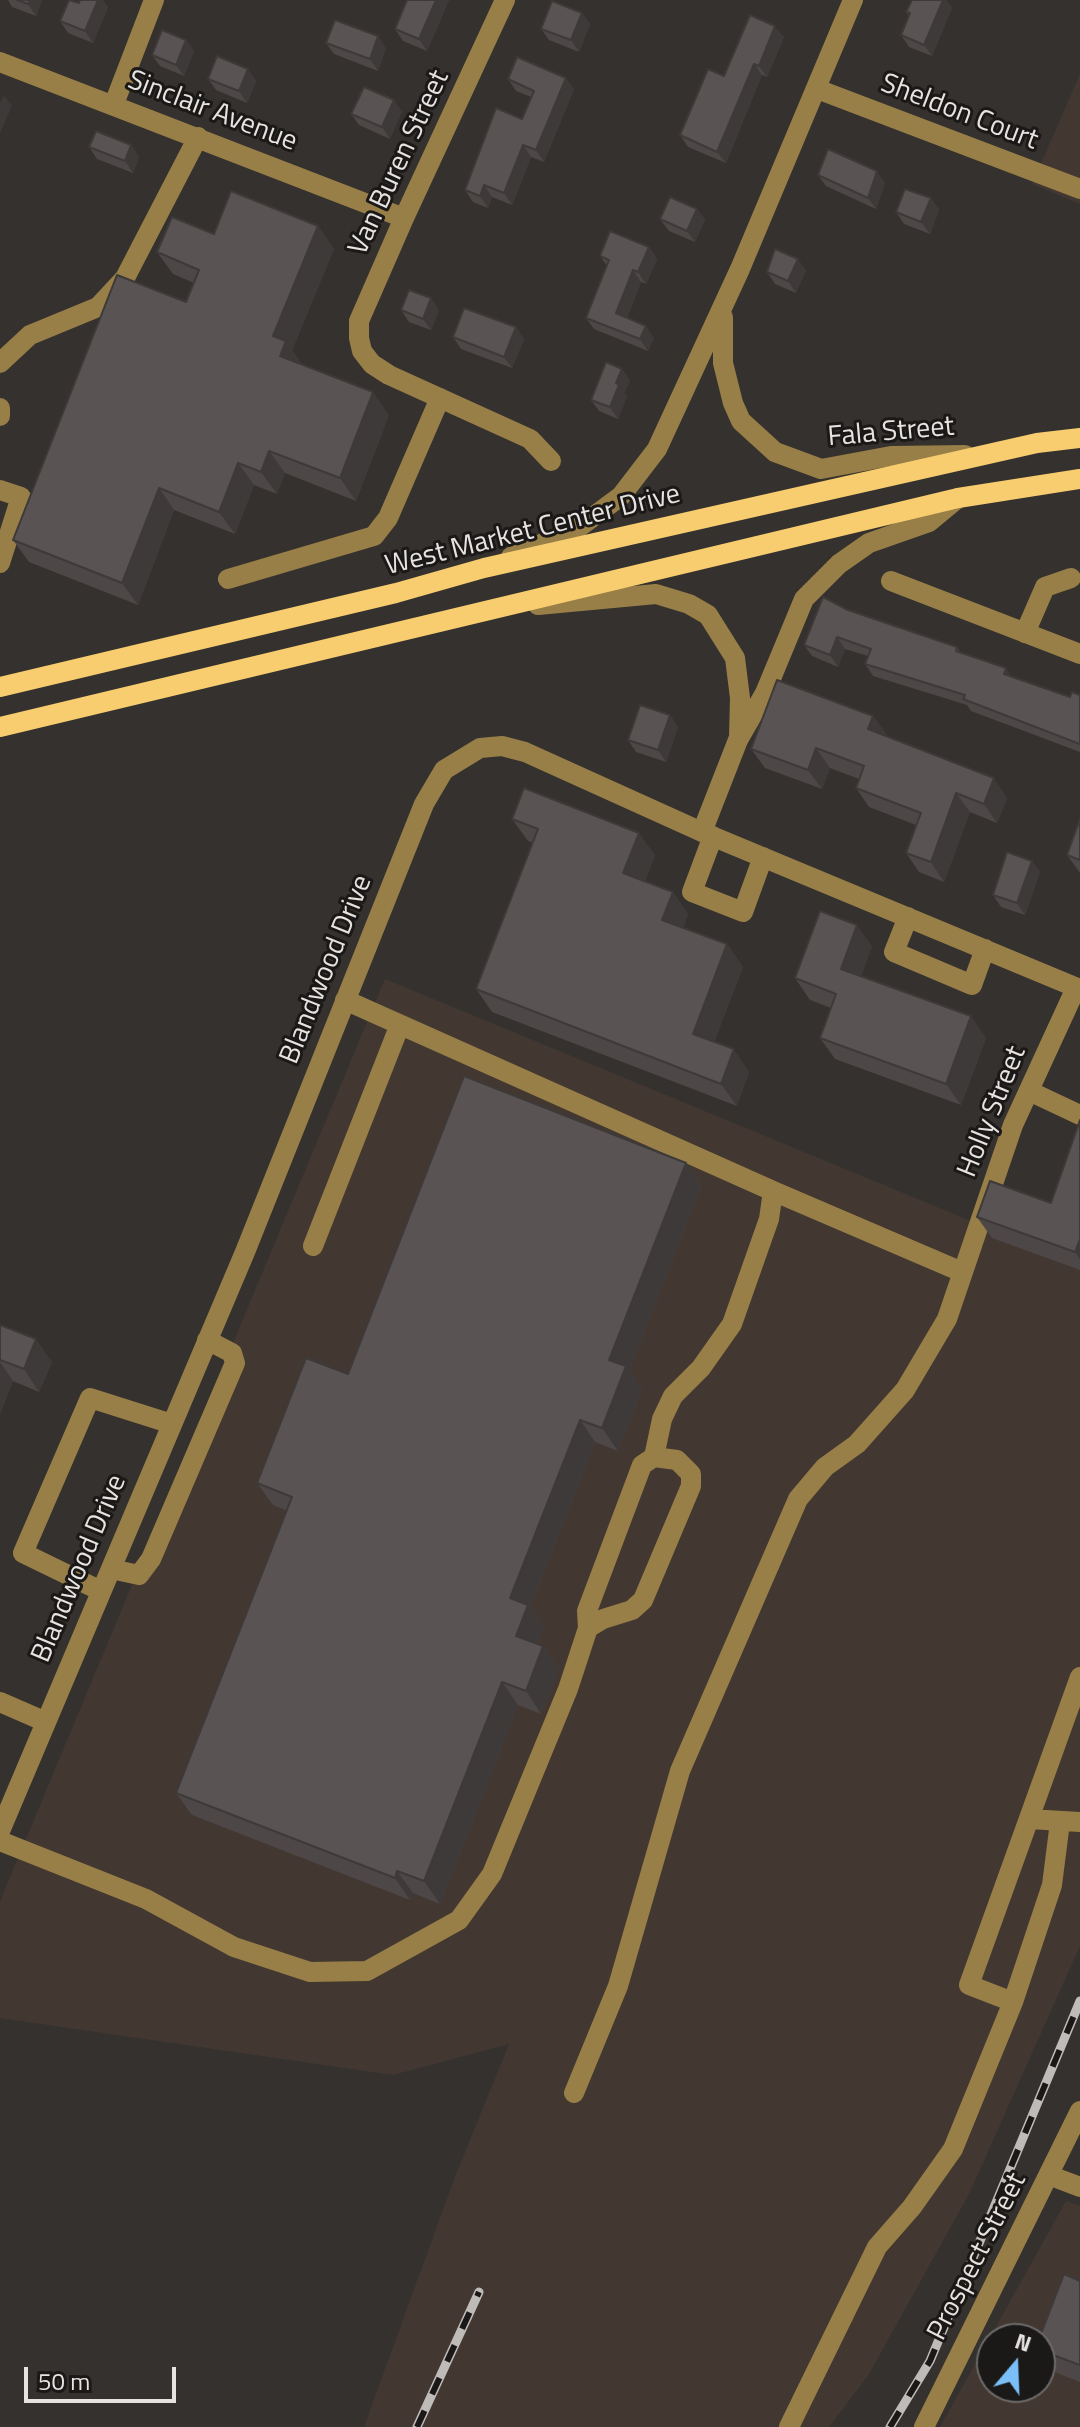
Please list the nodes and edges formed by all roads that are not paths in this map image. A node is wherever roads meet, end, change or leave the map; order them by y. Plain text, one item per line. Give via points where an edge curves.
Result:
1 (154, 0) edge
2 (505, 0) edge
3 (853, 0) edge
4 (0, 62) edge
5 (817, 89) junction
6 (114, 104) junction
7 (198, 137) junction
8 (1080, 189) edge
9 (404, 218) junction
10 (724, 303) junction
11 (0, 363) edge
12 (440, 398) junction
13 (0, 408) edge
14 (0, 416) edge
15 (1080, 438) edge
16 (989, 454) junction
17 (551, 461) dead end
18 (1080, 479) edge
19 (0, 490) edge
20 (958, 498) junction
21 (0, 563) edge
22 (484, 568) junction
23 (1071, 578) dead end
24 (228, 579) dead end
25 (891, 581) dead end
26 (498, 609) junction
27 (1025, 633) junction
28 (1080, 654) edge
29 (0, 687) edge
30 (0, 727) edge
31 (738, 740) junction
32 (707, 834) junction
33 (763, 857) junction
34 (908, 917) junction
35 (985, 949) junction
36 (1078, 988) edge
37 (345, 1000) junction
38 (399, 1027) junction
39 (1029, 1091) junction
40 (1080, 1115) edge
41 (773, 1191) junction
42 (313, 1246) dead end
43 (965, 1266) junction
44 (207, 1340) junction
45 (172, 1424) junction
46 (654, 1457) junction
47 (111, 1569) junction
48 (101, 1591) junction
49 (588, 1628) junction
50 (1080, 1677) edge
51 (0, 1702) edge
52 (46, 1722) junction
53 (1029, 1819) junction
54 (1070, 1822) edge
55 (0, 1831) edge
56 (0, 1841) edge
57 (1013, 2002) junction
58 (574, 2093) dead end
59 (1080, 2111) edge
60 (1051, 2176) junction
61 (1080, 2187) edge
62 (789, 2427) edge
63 (924, 2427) edge

1 - 6 street
2 - 9 street, Van Buren Street
3 - 5 street, Fala Street
4 - 6 street, Sinclair Avenue
5 - 8 street, Sheldon Court
5 - 10 street, Fala Street
6 - 7 street, Sinclair Avenue
7 - 9 street, Sinclair Avenue
7 - 11 street via 125,278 98,307 30,335
9 - 12 street, Van Buren Street via 359,321 362,351 389,375
10 - 16 street, Fala Street via 723,363 733,403 741,421 775,452 821,469 891,456
10 - 22 street, Fala Street via 657,449 621,496 578,528
12 - 17 street via 530,439
12 - 24 street via 388,518 374,536
13 - 14 street
15 - 16 main road, West Market Center Drive
16 - 22 main road, West Market Center Drive
18 - 20 main road
19 - 21 street via 21,497
20 - 26 main road
20 - 31 street via 929,522 869,543 804,599 765,693
22 - 29 main road, West Market Center Drive
23 - 27 street via 1045,587
25 - 27 street
26 - 30 main road
26 - 31 street via 656,594 689,604 708,615 735,658
27 - 28 street
31 - 32 street
32 - 33 street, Blandwood Drive
32 - 33 street via 692,892 743,912
32 - 37 street, Blandwood Drive via 525,752 480,748 444,770 424,804
33 - 34 street, Blandwood Drive
34 - 35 street, Blandwood Drive
34 - 35 street via 894,952 972,985
35 - 36 street, Blandwood Drive
36 - 39 street, Holly Street
37 - 38 street
37 - 44 street, Blandwood Drive
38 - 41 street
38 - 42 street
39 - 40 street
39 - 43 street, Holly Street
41 - 43 street
41 - 46 street via 769,1219 732,1324 673,1396
43 - 58 street, Holly Street via 947,1319 905,1390 798,1499 680,1771 618,1986
44 - 45 street, Blandwood Drive
44 - 47 street via 232,1353 235,1363 151,1559 139,1575
45 - 47 street, Blandwood Drive
45 - 48 street via 90,1398 23,1553
46 - 49 street via 642,1465 587,1611
46 - 49 street via 677,1460 691,1474 682,1515 643,1600
47 - 48 street, Blandwood Drive
48 - 52 street, Blandwood Drive
49 - 56 street via 492,1874 459,1920 367,1971 310,1972 234,1947 146,1899
50 - 53 street
51 - 52 street
52 - 55 street, Blandwood Drive
53 - 54 street
53 - 57 street via 969,1985
54 - 57 street
57 - 62 street via 953,2149 877,2247
59 - 60 street, Prospect Street
60 - 61 street
60 - 63 street, Prospect Street

